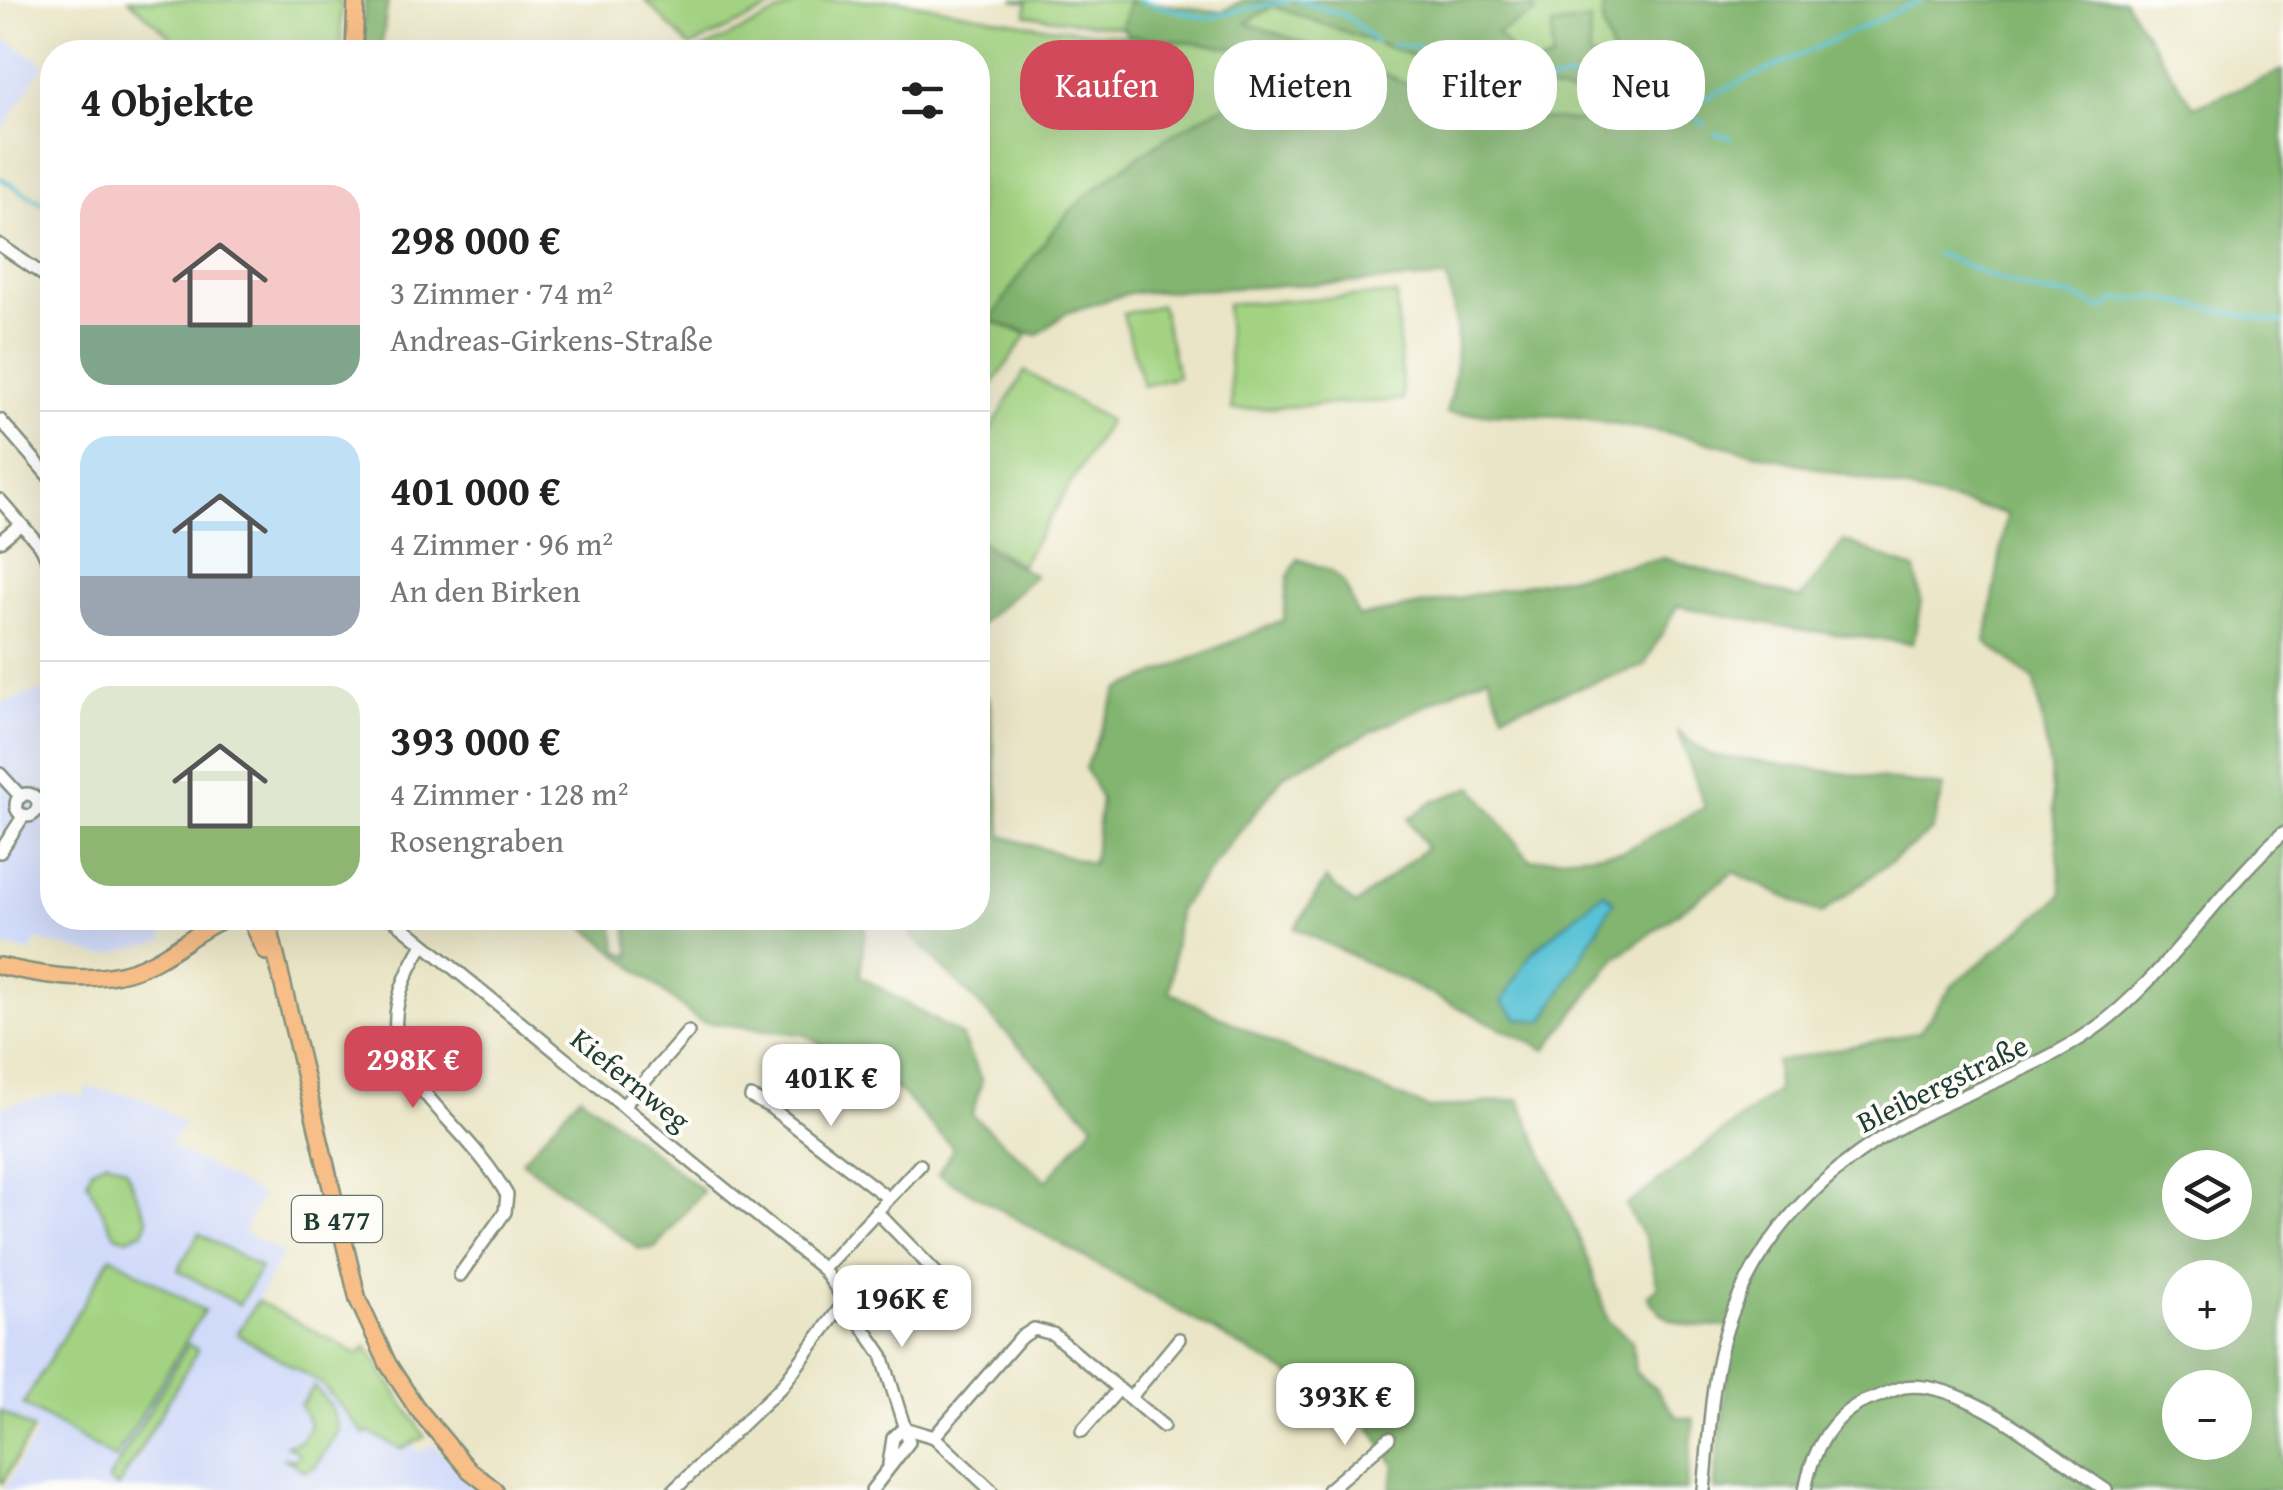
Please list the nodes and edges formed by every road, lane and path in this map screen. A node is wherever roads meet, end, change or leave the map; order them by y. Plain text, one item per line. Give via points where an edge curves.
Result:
1 (356, 0) edge
2 (354, 40) edge
3 (0, 245) edge
4 (40, 273) edge
5 (0, 420) edge
6 (40, 466) edge
7 (0, 500) edge
8 (22, 524) junction
9 (0, 541) edge
10 (40, 552) edge
11 (0, 774) edge
12 (21, 797) junction
13 (38, 808) joint
14 (24, 815) junction
15 (2283, 834) edge
16 (0, 852) edge
17 (198, 930) edge
18 (205, 930) edge
19 (256, 930) edge
20 (269, 930) edge
21 (406, 930) edge
22 (189, 939) junction
23 (423, 945) junction
24 (0, 966) edge
25 (278, 978) junction
26 (688, 1032) dead end
27 (751, 1097) dead end
28 (624, 1105) junction
29 (920, 1165) dead end
30 (888, 1198) junction
31 (876, 1211) junction
32 (823, 1270) junction
33 (460, 1275) dead end
34 (945, 1282) dead end
35 (846, 1300) junction
36 (1180, 1339) dead end
37 (1118, 1389) junction
38 (1130, 1398) junction
39 (1163, 1426) dead end
40 (904, 1428) junction
41 (1082, 1431) dead end
42 (934, 1437) junction
43 (1389, 1438) dead end
44 (495, 1490) edge
45 (674, 1490) edge
46 (872, 1490) edge
47 (991, 1490) edge
48 (1328, 1490) edge
49 (1704, 1490) edge
50 (1805, 1490) edge
51 (2106, 1490) edge

1 - 2 main road
3 - 4 street
5 - 6 street
7 - 8 street
8 - 9 street
8 - 10 street
11 - 12 street
12 - 13 street via 34,797
12 - 14 street via 17,808
13 - 14 street
14 - 16 street
15 - 49 street, Bleibergstraße via 2096,1028 2049,1058 1928,1112 1827,1176 1746,1280 1720,1353
17 - 22 main road
18 - 22 main road
19 - 25 main road, B 477
20 - 25 main road, B 477
21 - 23 street, Kiefernweg
22 - 24 main road via 136,971 106,978
23 - 28 street, Kiefernweg
23 - 33 street via 397,998 398,1049 507,1195 505,1212
25 - 44 main road, B 477 via 346,1260 368,1324 416,1407 469,1470
26 - 28 street
27 - 30 street
28 - 32 street, Kiefernweg
29 - 30 street
30 - 31 street
31 - 32 street
31 - 34 street
32 - 35 street, Kiefernweg
35 - 40 street, Kiefernweg via 882,1355
35 - 45 street via 782,1386
36 - 38 street
37 - 38 street
37 - 41 street
37 - 42 street via 1054,1334 1034,1328
38 - 39 street
40 - 42 street
40 - 46 street via 909,1442
42 - 47 street
43 - 48 street
50 - 51 street via 1818,1448 1854,1405 1906,1387 1966,1399

